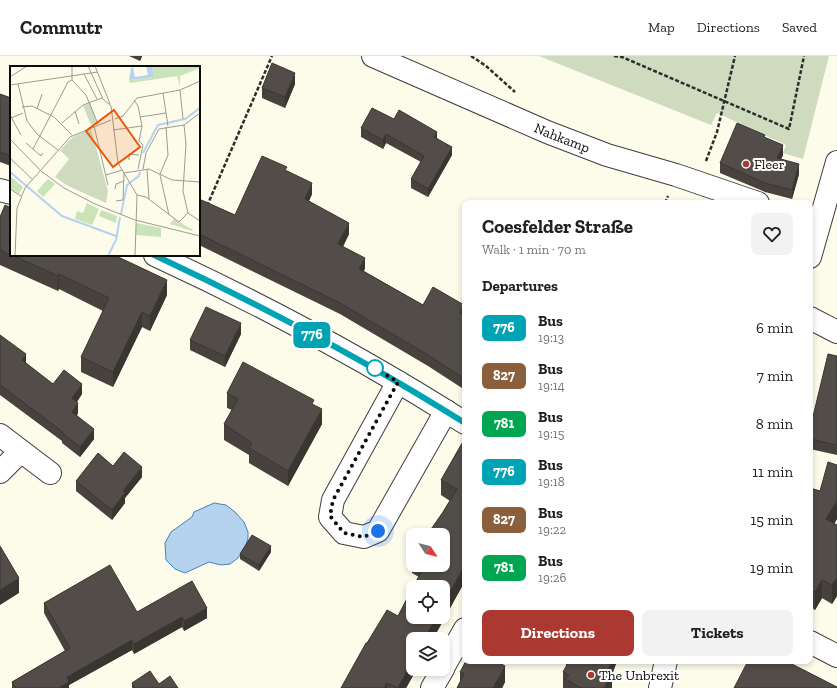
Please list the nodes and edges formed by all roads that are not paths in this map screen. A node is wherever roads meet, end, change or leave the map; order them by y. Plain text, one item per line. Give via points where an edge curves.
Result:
1 (373, 56) edge
2 (837, 162) edge
3 (0, 190) edge
4 (10, 193) edge
5 (749, 200) edge
6 (815, 222) edge
7 (813, 236) edge
8 (156, 256) edge
9 (813, 320) edge
10 (837, 332) edge
11 (398, 382) junction
12 (446, 411) junction
13 (462, 421) edge
14 (0, 435) edge
15 (21, 451) junction
16 (0, 472) edge
17 (50, 473) dead end
18 (462, 634) edge
19 (813, 644) edge
20 (450, 656) edge
21 (837, 656) edge
22 (665, 664) edge
23 (439, 676) edge
24 (432, 688) edge
25 (660, 688) edge

1 - 5 street, Nahkamp via 547,132 608,155
2 - 6 street
3 - 4 street
6 - 7 street
8 - 11 street via 268,311
9 - 10 street
11 - 12 street
11 - 12 street via 333,500 330,516 344,533 364,537 378,531
12 - 13 street
14 - 15 street
15 - 16 street
15 - 17 street
18 - 20 street
19 - 21 street
22 - 25 street
23 - 24 street

